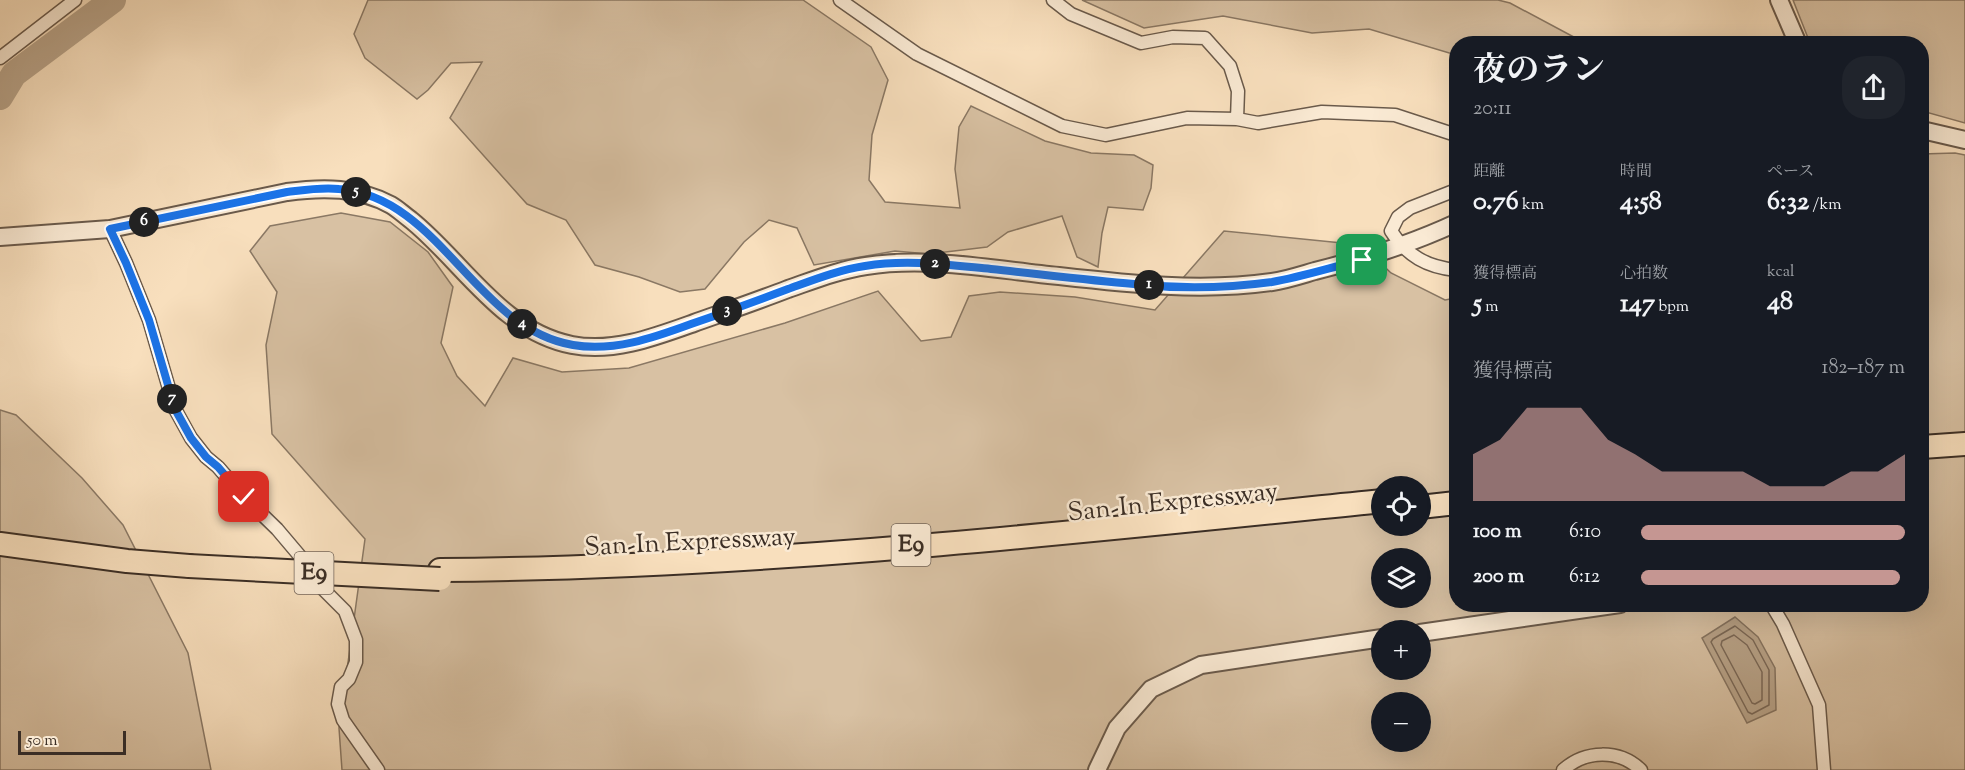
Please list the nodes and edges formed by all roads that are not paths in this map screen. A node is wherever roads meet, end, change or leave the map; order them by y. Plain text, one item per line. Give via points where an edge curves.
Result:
1 (75, 0) edge
2 (840, 0) edge
3 (1053, 0) edge
4 (1779, 0) edge
5 (1795, 36) edge
6 (0, 58) edge
7 (1237, 119) junction
8 (1929, 132) edge
9 (1449, 133) edge
10 (1965, 140) edge
11 (1449, 193) edge
12 (1449, 226) edge
13 (110, 229) junction
14 (0, 237) edge
15 (1400, 245) junction
16 (1449, 269) edge
17 (1965, 444) edge
18 (1929, 447) edge
19 (1965, 453) edge
20 (1929, 456) edge
21 (1449, 494) edge
22 (1431, 496) edge
23 (1371, 502) edge
24 (1449, 504) edge
25 (1431, 506) edge
26 (1371, 512) edge
27 (0, 537) edge
28 (0, 544) edge
29 (189, 562) junction
30 (440, 574) junction
31 (1565, 612) edge
32 (1776, 612) edge
33 (1431, 631) edge
34 (1371, 640) edge
35 (378, 770) edge
36 (1096, 770) edge
37 (1563, 770) edge
38 (1641, 770) edge
39 (1824, 770) edge

1 - 6 street
2 - 7 street via 917,54 1062,126 1106,135 1187,118
3 - 7 street via 1071,14 1141,43 1173,37 1205,38 1230,66 1238,91
4 - 5 street
7 - 9 street via 1258,123 1322,112 1395,114
8 - 10 street
11 - 15 street via 1398,217 1391,231
12 - 15 street
13 - 14 street
13 - 15 street via 287,192 341,189 392,205 526,327 574,345 618,346 659,336 832,273 897,262 1185,287 1273,282 1362,260
13 - 35 street via 149,320 175,409 191,438 277,529 345,612 356,640 356,662 342,687 338,704 343,720
15 - 16 street via 1422,261
17 - 18 highway
19 - 20 highway
21 - 22 highway
23 - 30 highway, San-In Expressway / E9 via 798,555
24 - 25 highway
26 - 30 highway, San-In Expressway / E9 via 794,566 617,576
27 - 29 highway, San-In Expressway / E9
28 - 29 highway, San-In Expressway / E9 via 104,558
29 - 30 highway, San-In Expressway / E9
31 - 33 street
32 - 39 street via 1819,705
34 - 36 street via 1201,665 1151,689 1117,728
37 - 38 street via 1573,761 1603,753 1633,762

